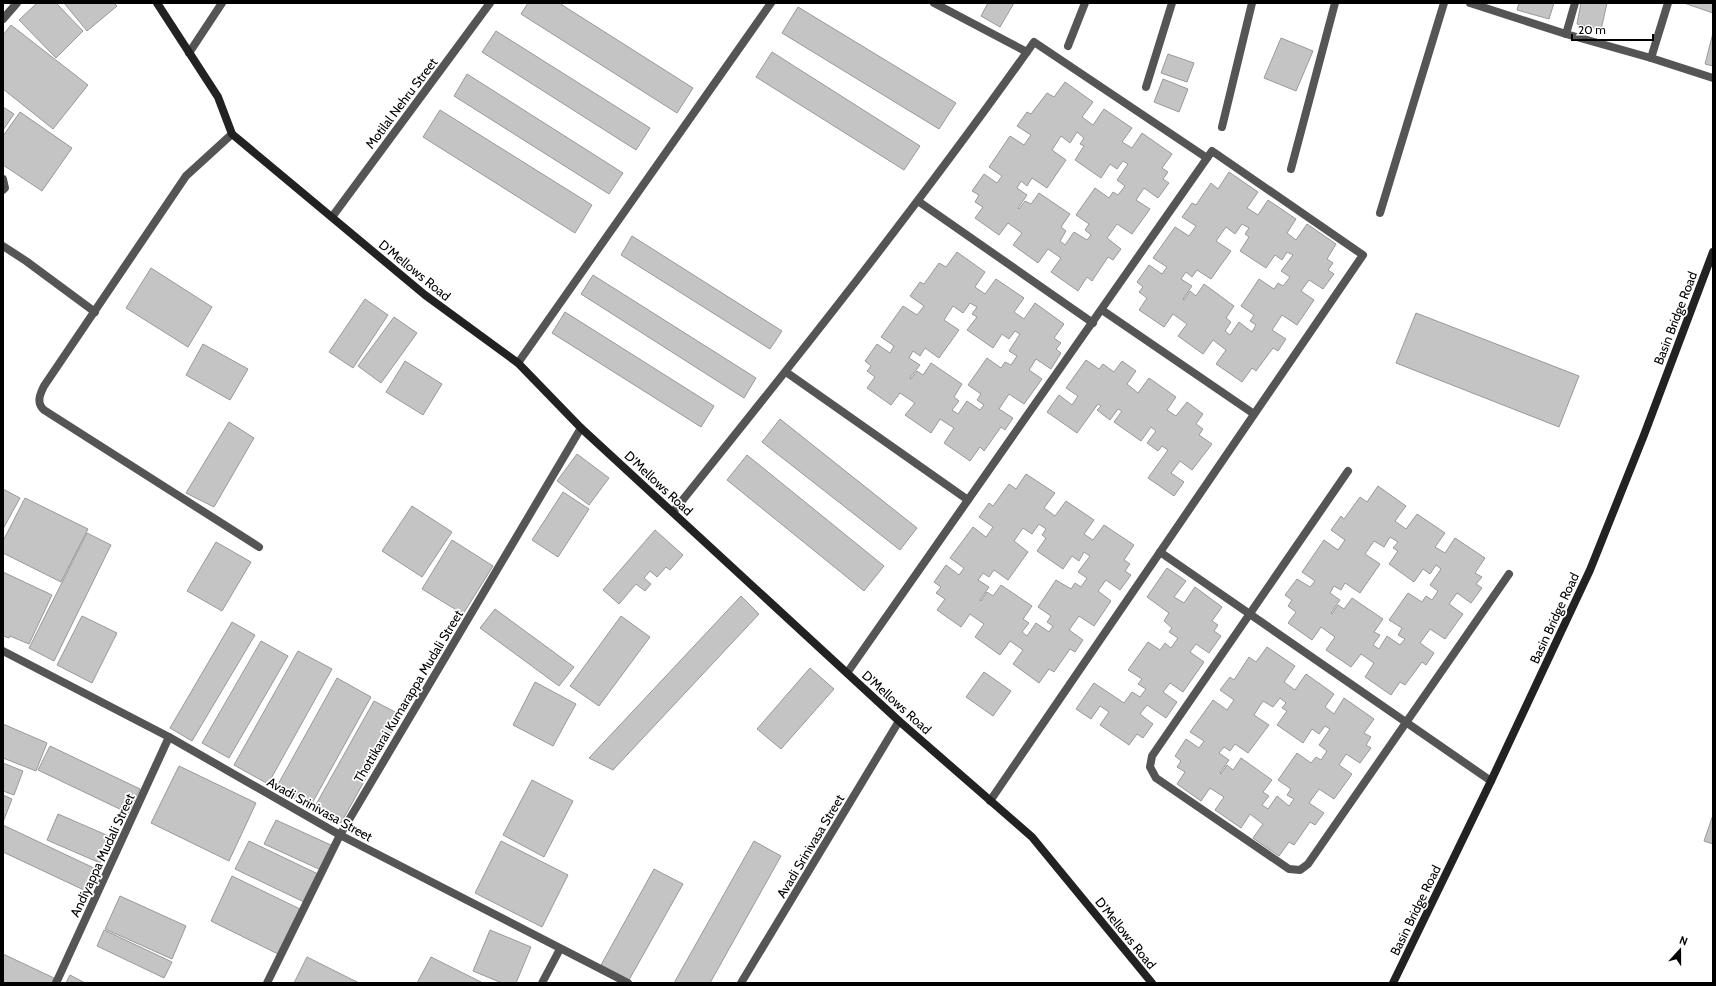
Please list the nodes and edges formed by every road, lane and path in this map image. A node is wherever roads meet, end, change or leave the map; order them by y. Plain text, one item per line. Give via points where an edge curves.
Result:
1 (17, 3) edge
2 (157, 3) edge
3 (222, 3) edge
4 (490, 3) edge
5 (771, 3) edge
6 (934, 3) edge
7 (1085, 3) edge
8 (1172, 3) edge
9 (1252, 3) edge
10 (1335, 3) edge
11 (1444, 3) edge
12 (1575, 3) edge
13 (1668, 3) edge
14 (1475, 4) edge
15 (3, 19) edge
16 (1566, 34) junction
17 (1068, 46) dead end
18 (1027, 52) junction
19 (188, 53) junction
20 (1651, 58) junction
21 (1713, 78) edge
22 (1146, 87) dead end
23 (1222, 127) dead end
24 (232, 134) junction
25 (1207, 158) junction
26 (1291, 169) dead end
27 (3, 179) edge
28 (3, 190) edge
29 (918, 201) junction
30 (1380, 213) dead end
31 (332, 217) junction
32 (3, 246) edge
33 (1713, 252) edge
34 (1102, 310) junction
35 (95, 312) junction
36 (1093, 323) junction
37 (518, 364) junction
38 (786, 372) junction
39 (1254, 414) junction
40 (581, 428) junction
41 (1348, 471) dead end
42 (968, 500) junction
43 (673, 512) junction
44 (259, 547) dead end
45 (1160, 552) junction
46 (1509, 574) dead end
47 (1250, 615) junction
48 (3, 651) edge
49 (847, 673) junction
50 (899, 721) junction
51 (1405, 722) junction
52 (169, 737) junction
53 (1491, 781) junction
54 (990, 801) junction
55 (340, 835) junction
56 (560, 949) junction
57 (56, 983) edge
58 (267, 983) edge
59 (542, 983) edge
60 (628, 983) edge
61 (741, 983) edge
62 (1152, 983) edge
63 (1393, 983) edge

1 - 15 street
2 - 19 main road, D'Mellows Road
3 - 19 street
4 - 31 street, Motilal Nehru Street
5 - 37 street
6 - 18 street
7 - 17 street
8 - 22 street
9 - 23 street
10 - 26 street
11 - 30 street
12 - 16 street
13 - 20 street
14 - 16 street
16 - 20 street
18 - 25 street via 1034,42
18 - 29 street
19 - 24 main road, D'Mellows Road via 218,97
20 - 21 street
24 - 31 main road, D'Mellows Road
24 - 35 street via 186,176
25 - 34 street
25 - 39 street via 1212,152 1363,255
27 - 28 street
29 - 36 street
29 - 38 street
31 - 37 main road, D'Mellows Road via 425,295
32 - 35 street
33 - 53 main road, Basin Bridge Road via 1590,570
34 - 36 street
34 - 39 street
35 - 44 street via 40,393 40,407
36 - 42 street
37 - 40 main road, D'Mellows Road
38 - 42 street
38 - 43 street
39 - 45 street
40 - 43 main road, D'Mellows Road
40 - 55 street, Thottikarai Kumarappa Mudali Street
41 - 47 street
42 - 49 street
43 - 49 main road, D'Mellows Road
45 - 47 street
45 - 54 street
46 - 51 street
47 - 51 street
47 - 51 street via 1152,756 1150,767 1156,778 1289,869 1300,870 1308,864
48 - 52 street, Avadi Srinivasa Street
49 - 50 main road, D'Mellows Road
50 - 54 main road, D'Mellows Road
50 - 61 street, Avadi Srinivasa Street
51 - 53 street
52 - 55 street, Avadi Srinivasa Street
52 - 57 street, Andiyappa Mudali Street
53 - 63 main road, Basin Bridge Road
54 - 62 main road, D'Mellows Road via 1032,837
55 - 56 street, Avadi Srinivasa Street
55 - 58 street, Thottikarai Kumarappa Mudali Street
56 - 59 street
56 - 60 street, Avadi Srinivasa Street

